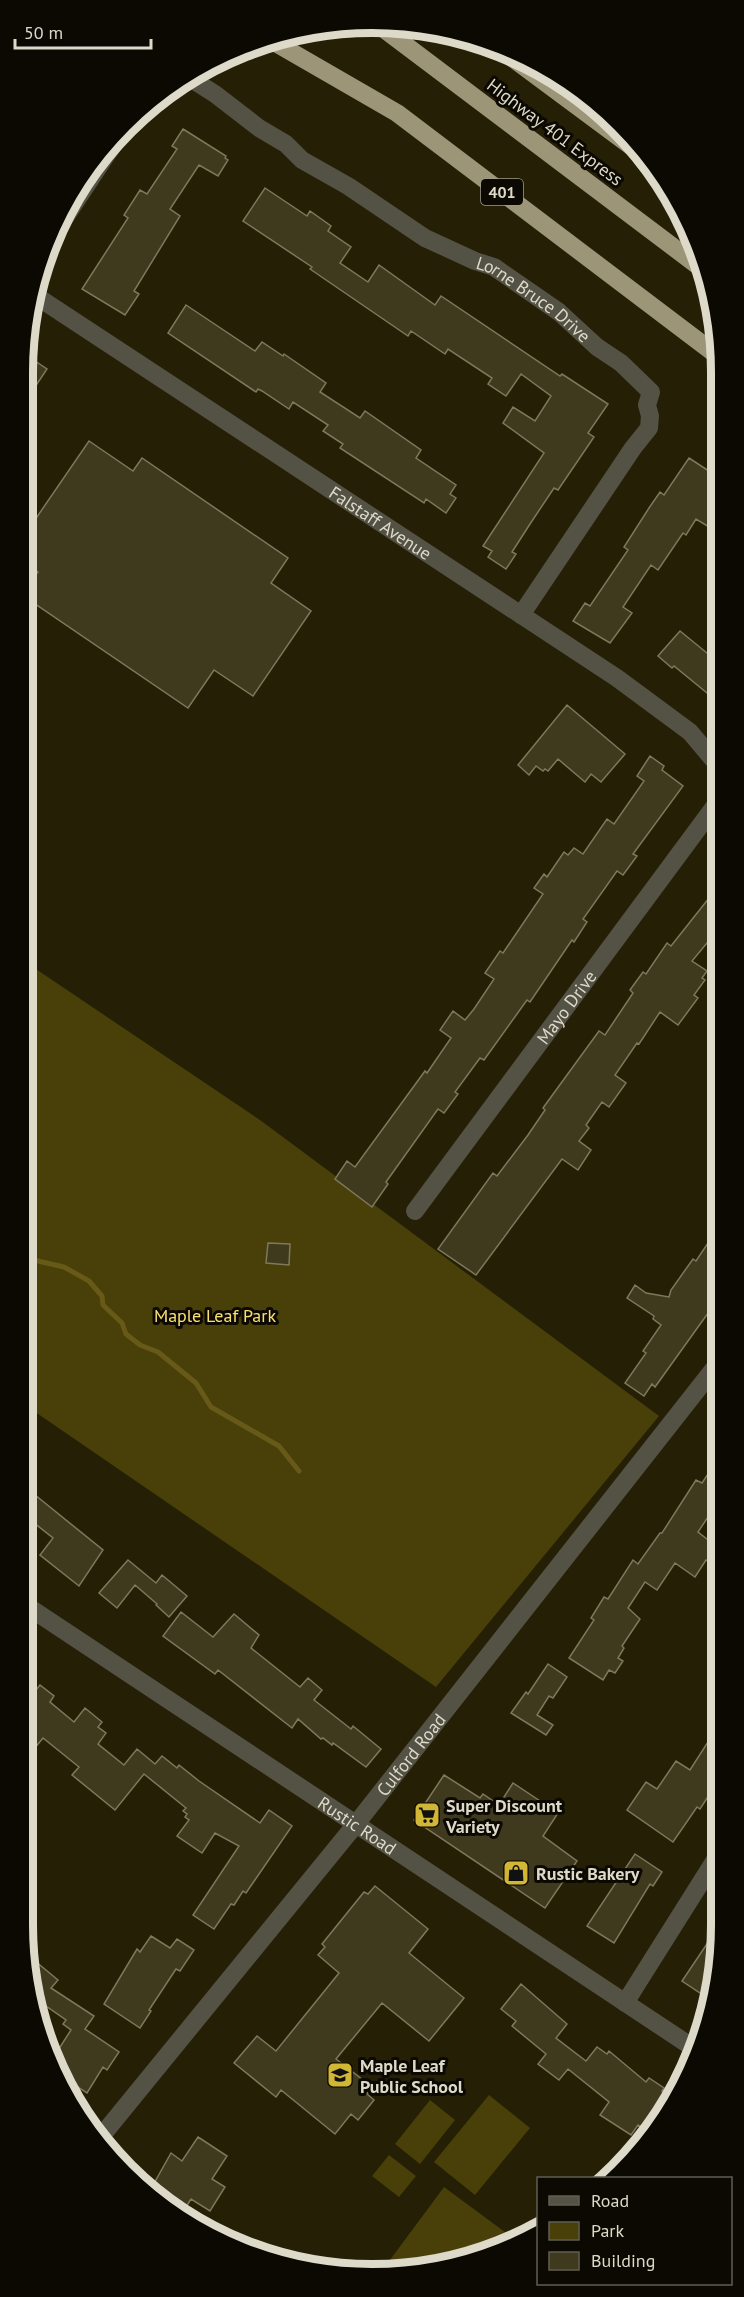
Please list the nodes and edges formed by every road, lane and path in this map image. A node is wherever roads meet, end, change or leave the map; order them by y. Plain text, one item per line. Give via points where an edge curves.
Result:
1 (390, 34) edge
2 (281, 46) edge
3 (534, 74) edge
4 (196, 82) edge
5 (612, 132) edge
6 (692, 262) edge
7 (41, 300) edge
8 (710, 350) edge
9 (520, 615) junction
10 (711, 758) edge
11 (711, 811) edge
12 (415, 1211) dead end
13 (711, 1372) edge
14 (33, 1610) edge
15 (356, 1824) junction
16 (711, 1866) edge
17 (626, 2003) junction
18 (689, 2045) edge
19 (104, 2133) edge

1 - 6 highway, Highway 401 Express
2 - 8 highway, 401 via 397,112
3 - 5 highway, Highway 401 Express
4 - 9 street, Lorne Bruce Drive via 286,144 302,160 425,238 494,267 558,312 651,392 647,405 649,428
7 - 9 street, Falstaff Avenue
9 - 10 street, Falstaff Avenue via 690,732
11 - 12 street, Mayo Drive
13 - 15 street, Culford Road
14 - 15 street, Rustic Road
15 - 17 street, Rustic Road
15 - 19 street, Culford Road
16 - 17 street
17 - 18 street, Rustic Road

